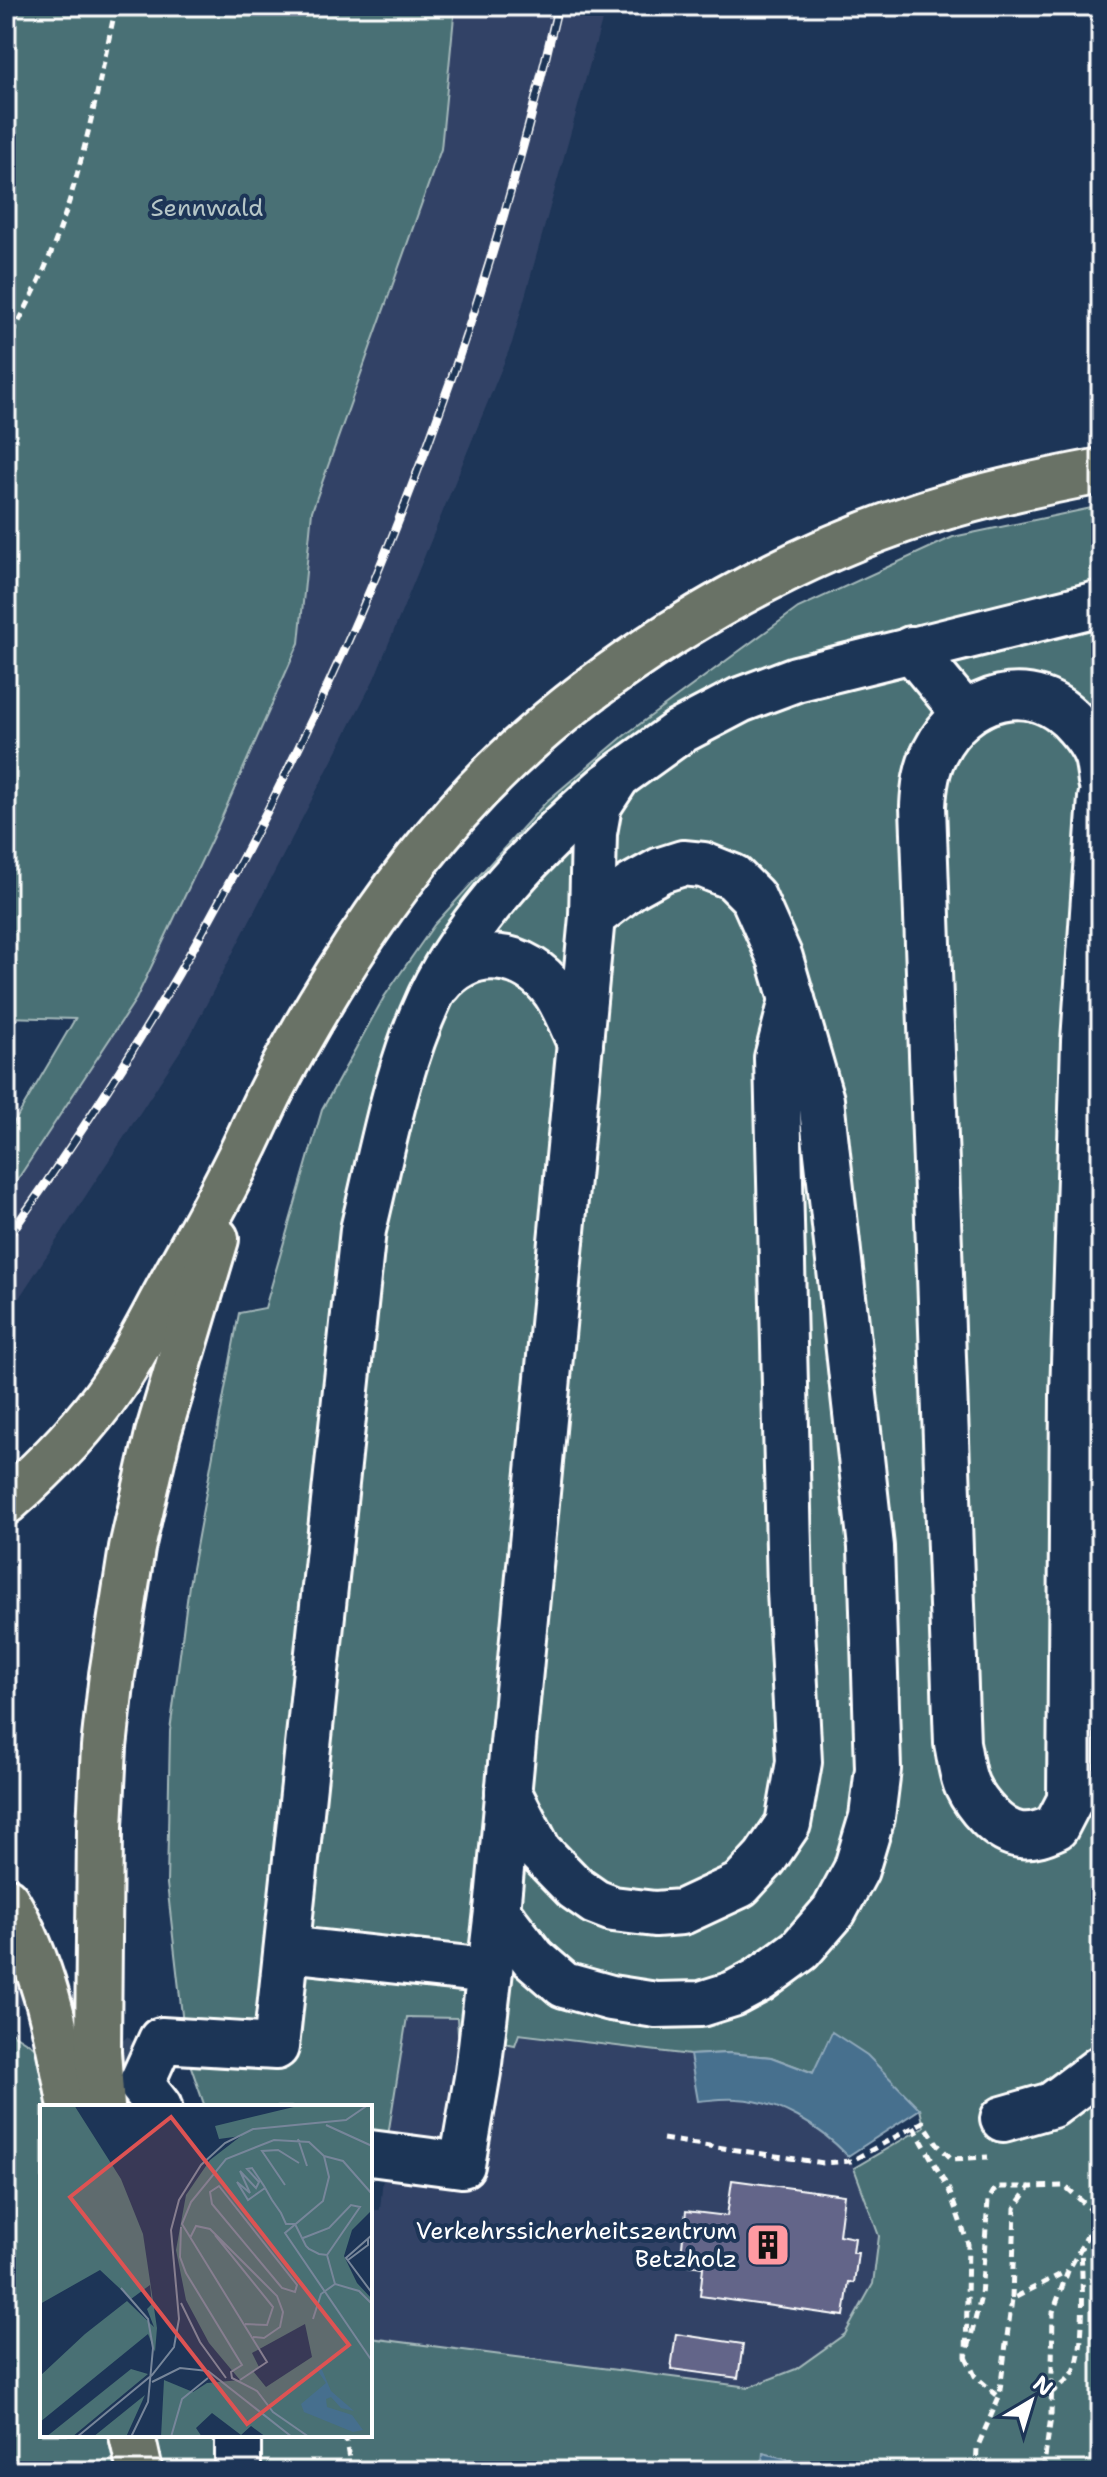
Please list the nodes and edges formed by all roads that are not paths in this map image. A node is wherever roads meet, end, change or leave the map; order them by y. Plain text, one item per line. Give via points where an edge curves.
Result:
1 (1101, 471) edge
2 (1101, 603) edge
3 (911, 649) junction
4 (965, 714) junction
5 (618, 776) junction
6 (1101, 782) edge
7 (1101, 798) edge
8 (592, 917) junction
9 (431, 994) junction
10 (793, 999) junction
11 (580, 1043) junction
12 (238, 1160) junction
13 (6, 1502) edge
14 (508, 1791) junction
15 (6, 1900) edge
16 (497, 1911) junction
17 (287, 1949) junction
18 (489, 1971) junction
19 (1101, 2068) edge
20 (150, 2095) edge
21 (71, 2105) edge
22 (102, 2105) edge
23 (1003, 2119) road end
24 (372, 2153) edge
25 (132, 2437) edge
26 (238, 2437) edge
27 (140, 2471) edge
28 (238, 2471) edge

1 - 12 highway via 957,503 847,543 701,616 578,701 468,801 404,877 308,1022
2 - 3 street
3 - 4 street
3 - 5 street via 796,679 740,700 679,732
4 - 6 street via 984,702 1014,696 1055,705 1086,736
4 - 7 street via 936,748 926,774 923,806 957,1743 967,1785 983,1809 1001,1828 1019,1835 1056,1827 1070,1800 1073,1395 1084,1041
5 - 8 street via 595,817
5 - 9 street via 504,888
8 - 10 street via 661,870 683,863 714,868 740,883 759,906
8 - 11 street
9 - 11 street via 468,961 488,956 510,959 529,967 554,990
9 - 17 street via 395,1100 363,1230
10 - 14 street via 777,1058 799,1762 788,1824 740,1885 682,1912 655,1914 613,1909 575,1888 539,1851
10 - 16 street via 821,1100 871,1547 878,1769 872,1817 856,1870 834,1911 800,1950 759,1980 701,2004 656,2005 564,1985 533,1958
11 - 14 street
12 - 13 highway via 115,1384 50,1462
12 - 22 highway via 158,1434 122,1606 100,1827
14 - 16 street
15 - 21 highway via 52,2009
16 - 18 street
17 - 18 street
17 - 20 street via 276,2047 161,2040
18 - 24 street via 462,2165
19 - 23 street via 1052,2105
25 - 27 highway
26 - 28 street

